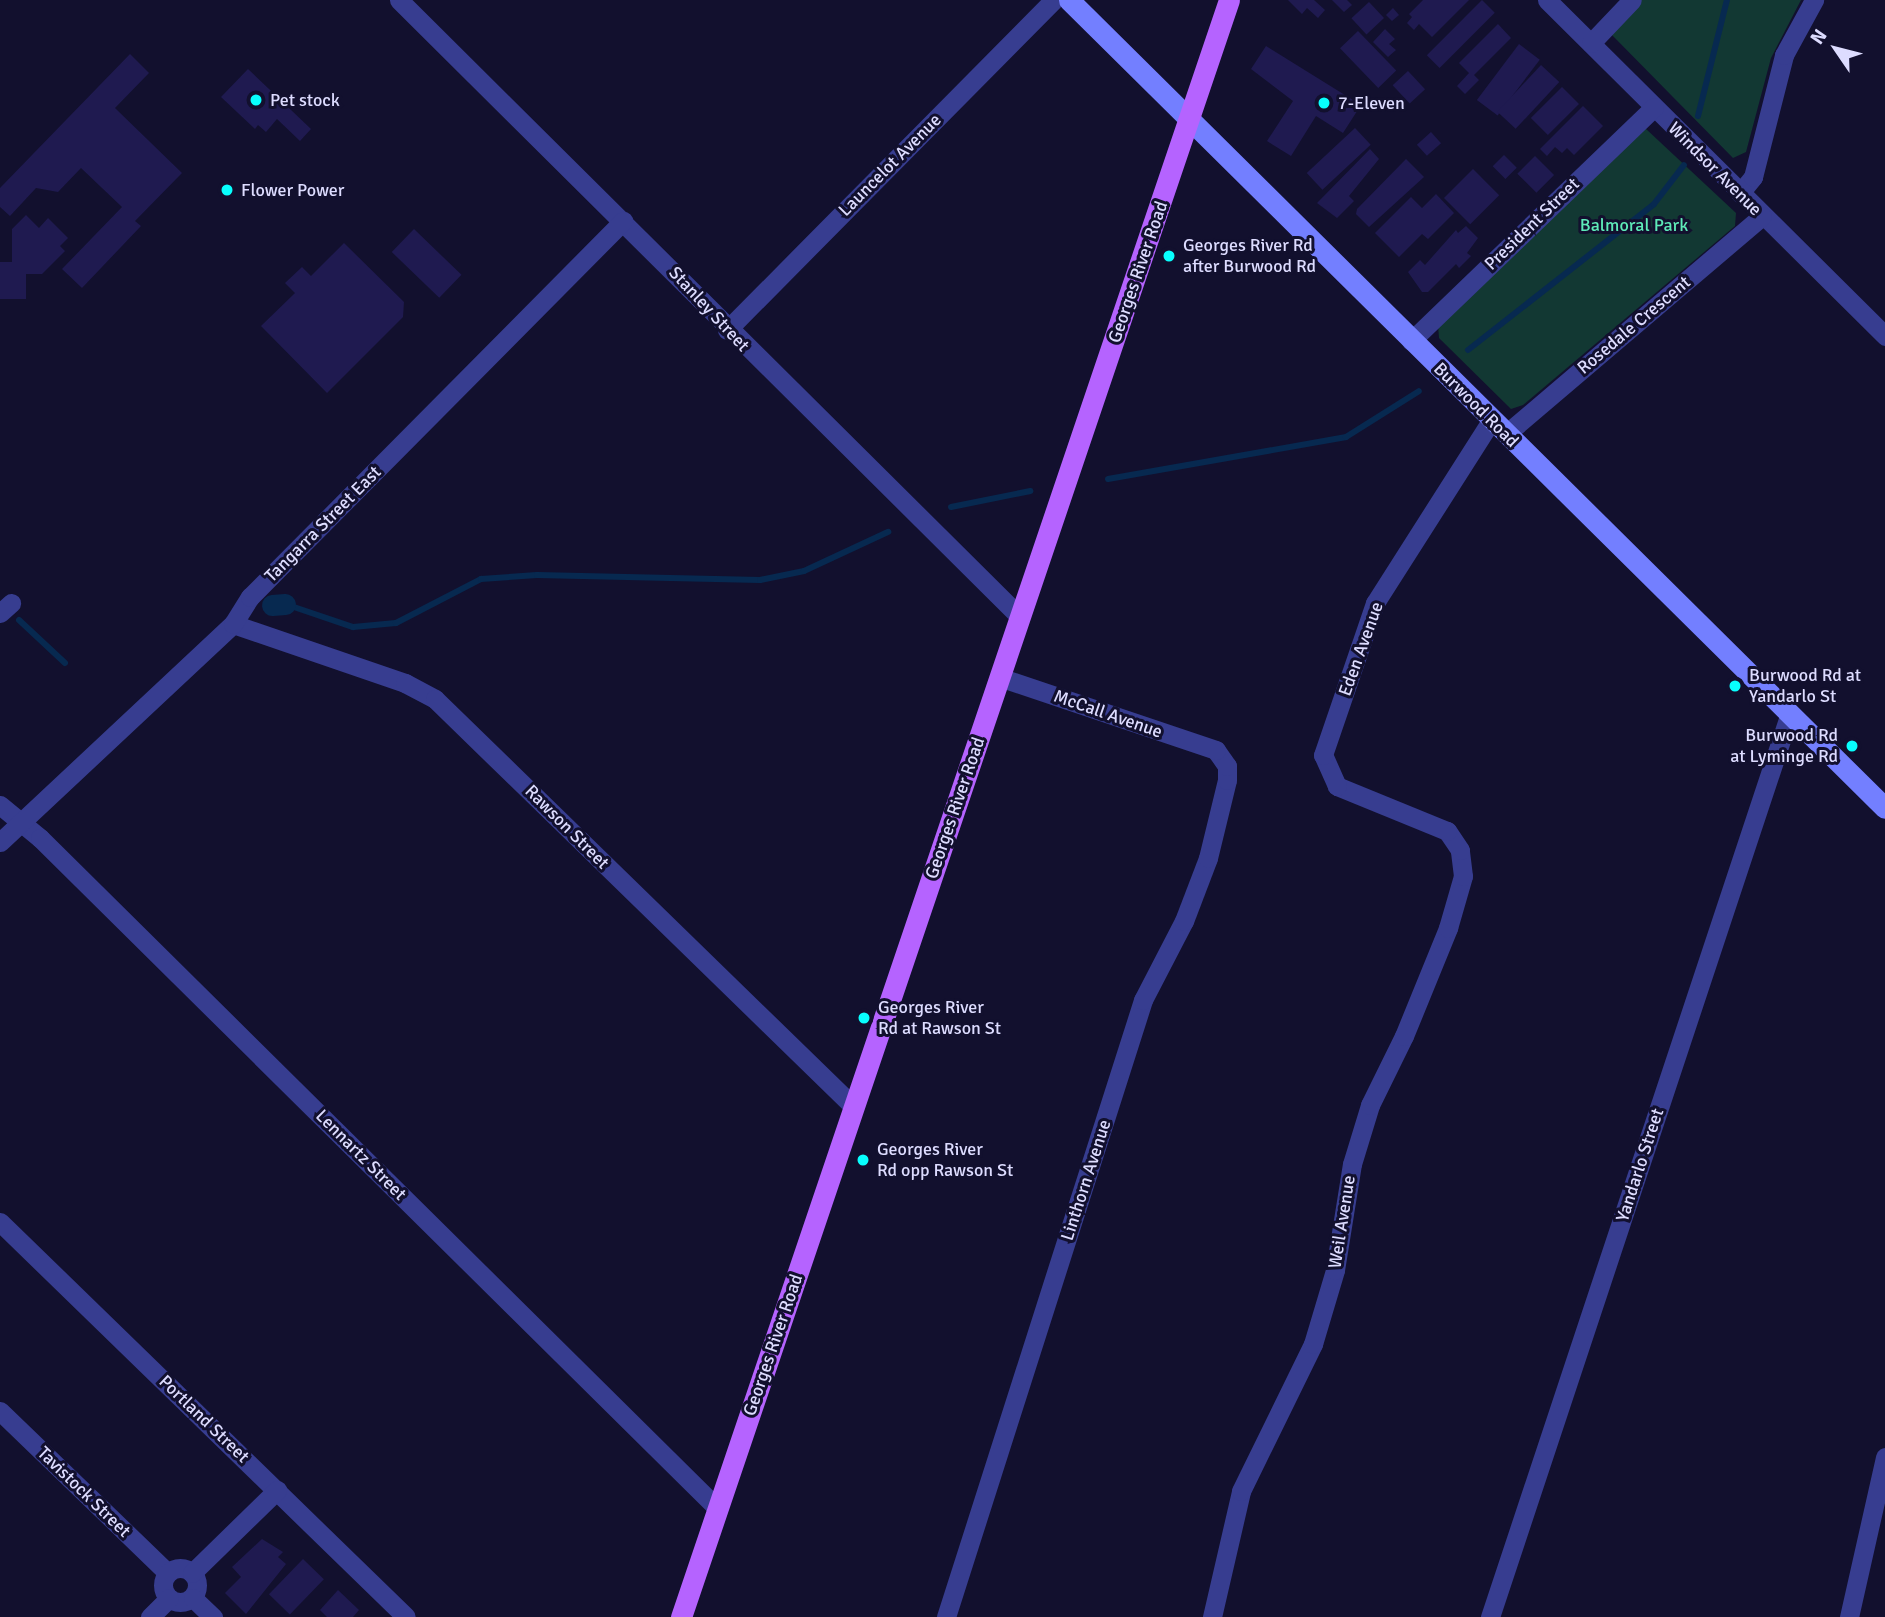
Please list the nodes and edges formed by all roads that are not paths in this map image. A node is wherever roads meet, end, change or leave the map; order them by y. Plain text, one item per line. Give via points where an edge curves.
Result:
1 (399, 0) edge
2 (1054, 0) edge
3 (1069, 0) edge
4 (1229, 0) edge
5 (1547, 0) edge
6 (1632, 0) edge
7 (1814, 0) edge
8 (1591, 43) junction
9 (1654, 107) junction
10 (1189, 120) junction
11 (1740, 193) junction
12 (1762, 216) junction
13 (623, 221) junction
14 (727, 330) junction
15 (1885, 336) edge
16 (1411, 341) junction
17 (1499, 426) junction
18 (1020, 617) junction
19 (233, 624) junction
20 (999, 677) junction
21 (1790, 713) junction
22 (1216, 750) joint
23 (1882, 800) edge
24 (0, 805) edge
25 (20, 822) junction
26 (1447, 831) joint
27 (0, 842) edge
28 (853, 1107) junction
29 (0, 1222) edge
30 (0, 1411) edge
31 (1885, 1457) edge
32 (277, 1490) junction
33 (718, 1509) junction
34 (168, 1573) junction
35 (192, 1573) junction
36 (169, 1598) junction
37 (193, 1598) junction
38 (150, 1617) edge
39 (213, 1617) edge
40 (407, 1617) edge
41 (681, 1617) edge
42 (946, 1617) edge
43 (1212, 1617) edge
44 (1490, 1617) edge
45 (1849, 1617) edge

1 - 13 street, Stanley Street
2 - 14 street, Launcelot Avenue
3 - 10 main road, Burwood Road
4 - 10 main road, Georges River Road
5 - 8 street, Windsor Avenue
6 - 8 street
7 - 11 street via 1784,55 1753,177
8 - 9 street, Windsor Avenue
9 - 11 street, Windsor Avenue
9 - 16 street, President Street
10 - 16 main road, Burwood Road
10 - 18 main road, Georges River Road
11 - 12 street, Windsor Avenue
12 - 15 street, Windsor Avenue
12 - 17 street, Rosedale Crescent
13 - 14 street, Stanley Street
13 - 19 street, Tangarra Street East via 250,597
14 - 18 street, Stanley Street
16 - 17 main road, Burwood Road
17 - 21 main road, Burwood Road
17 - 26 street, Eden Avenue via 1375,603 1323,755 1337,786
18 - 20 main road, Georges River Road
19 - 25 street, Tangarra Street East
19 - 28 street, Rawson Street via 405,683 435,699
20 - 22 street, McCall Avenue
20 - 28 main road, Georges River Road
21 - 23 main road, Burwood Road
21 - 44 street, Yandarlo Street
22 - 42 street, Linthorn Avenue via 1227,766 1219,823 1184,921 1143,1000
24 - 25 street, Lennartz Street
25 - 27 street, Tangarra Street East
25 - 33 street, Lennartz Street
26 - 43 street, Weil Avenue via 1460,850 1463,876 1448,928 1370,1105 1352,1164 1335,1270 1313,1344 1241,1490
28 - 33 main road, Georges River Road
29 - 32 street, Portland Street
30 - 34 street, Tavistock Street
31 - 45 street
32 - 35 street
32 - 40 street, Portland Street
33 - 41 main road, Georges River Road
34 - 35 street via 183,1568
34 - 36 street via 163,1583
35 - 37 street via 197,1582
36 - 37 street via 183,1602
36 - 38 street
37 - 39 street

